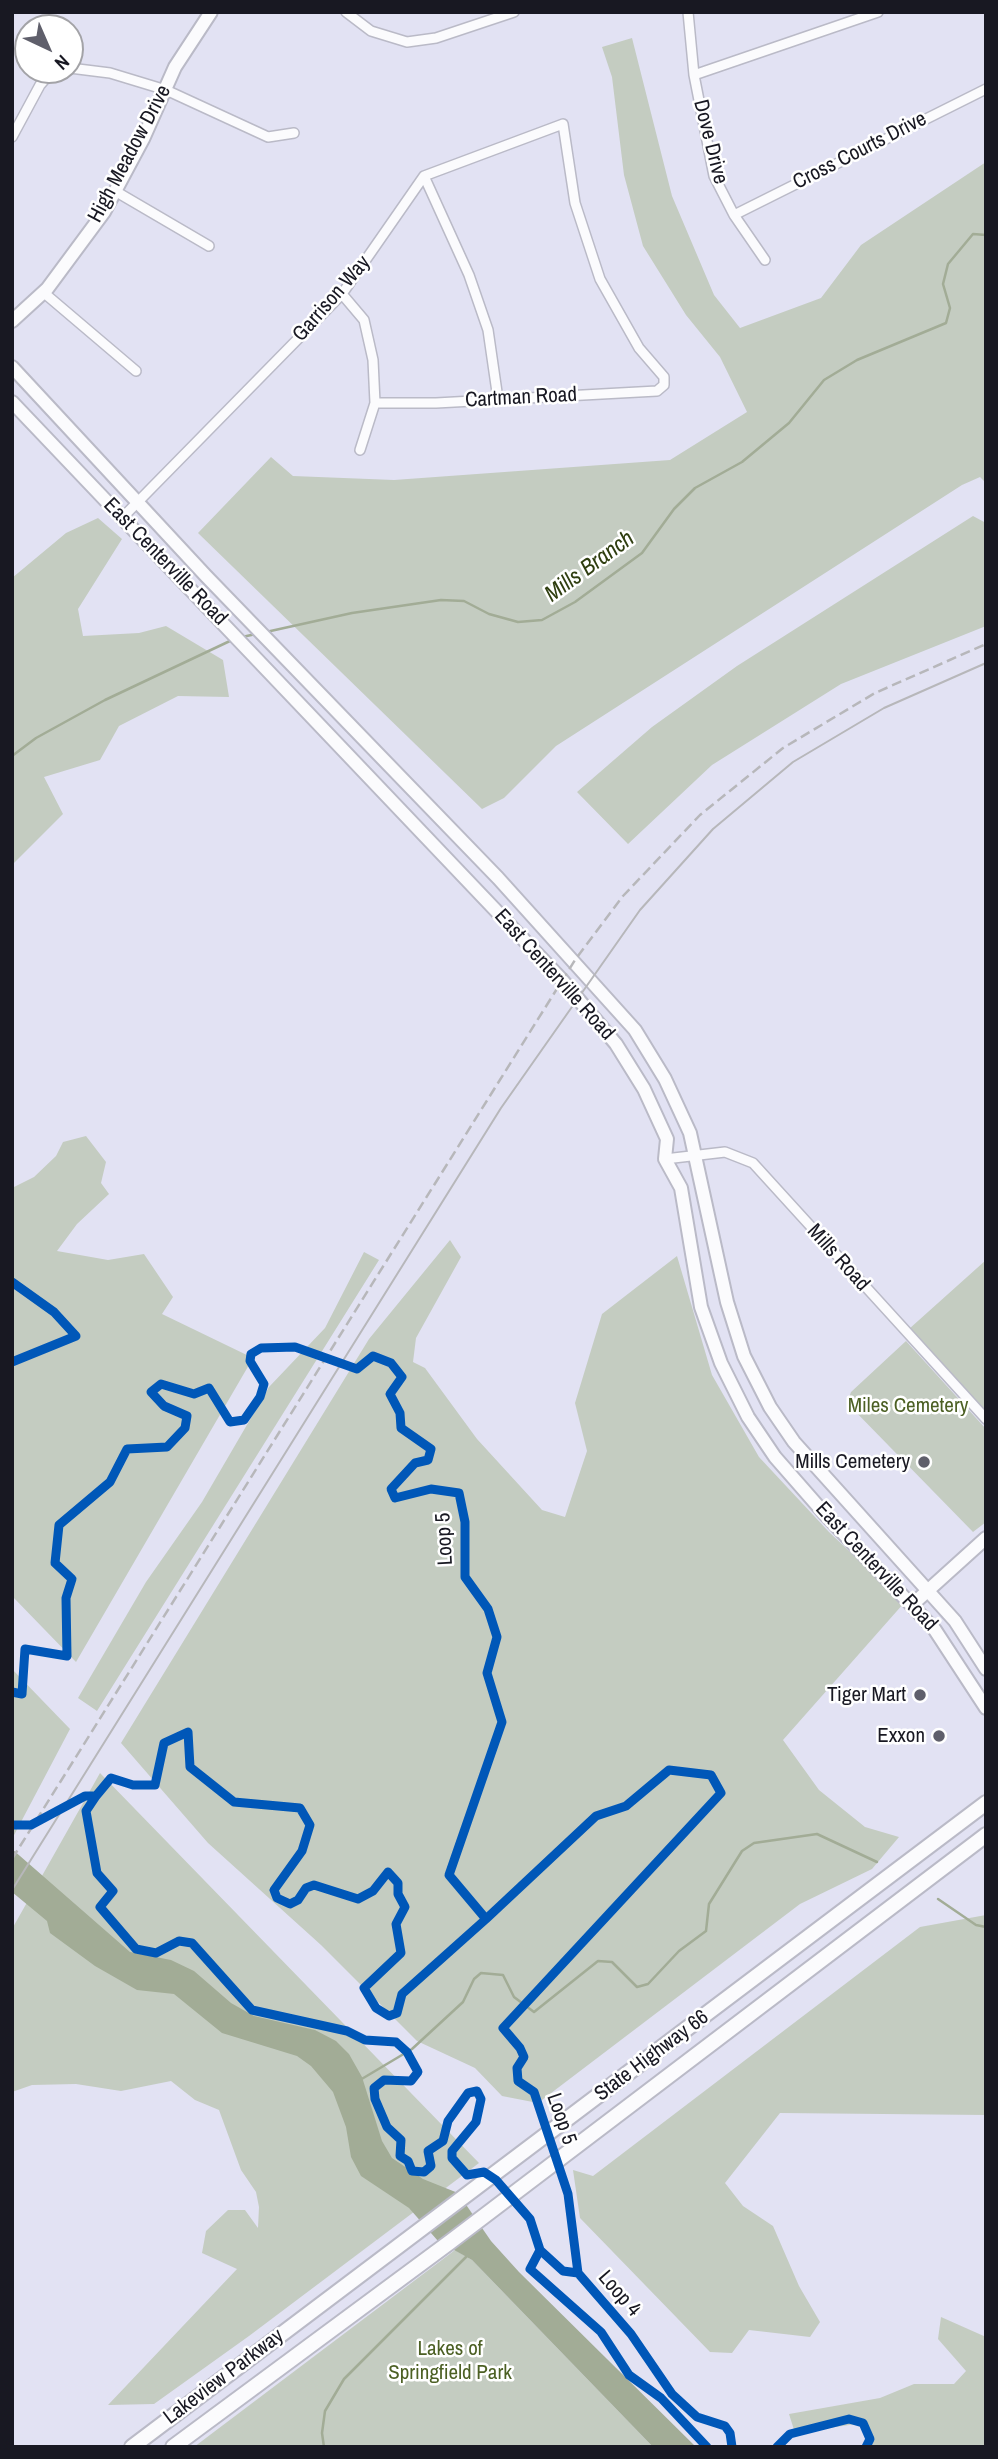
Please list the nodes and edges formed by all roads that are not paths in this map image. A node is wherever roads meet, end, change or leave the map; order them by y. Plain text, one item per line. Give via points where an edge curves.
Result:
1 (211, 12) edge
2 (346, 12) edge
3 (514, 12) edge
4 (688, 12) edge
5 (878, 12) edge
6 (84, 70) edge
7 (694, 75) junction
8 (41, 84) edge
9 (986, 89) edge
10 (166, 90) junction
11 (294, 133) dead end
12 (12, 137) edge
13 (424, 176) junction
14 (116, 191) junction
15 (734, 215) junction
16 (209, 246) dead end
17 (765, 260) dead end
18 (43, 292) junction
19 (342, 294) junction
20 (12, 321) edge
21 (12, 367) edge
22 (136, 371) dead end
23 (498, 399) junction
24 (12, 402) edge
25 (375, 402) junction
26 (360, 450) dead end
27 (139, 501) junction
28 (122, 517) junction
29 (369, 744) junction
30 (353, 760) junction
31 (498, 878) junction
32 (481, 894) junction
33 (649, 1051) junction
34 (632, 1069) junction
35 (696, 1156) junction
36 (665, 1159) junction
37 (986, 1419) edge
38 (986, 1538) edge
39 (928, 1590) junction
40 (913, 1604) junction
41 (986, 1669) edge
42 (986, 1708) edge
43 (986, 1803) edge
44 (986, 1835) edge
45 (316, 2307) joint
46 (331, 2330) joint
47 (132, 2447) edge
48 (173, 2447) edge

1 - 10 main road, High Meadow Drive
2 - 3 street via 371,31 407,42 436,38
4 - 7 street, Dove Drive
5 - 7 street
6 - 10 street
7 - 15 street, Dove Drive via 714,176
8 - 12 street
9 - 15 street, Cross Courts Drive
10 - 11 street via 268,137
10 - 14 main road, High Meadow Drive
13 - 19 street, Garrison Way
13 - 23 street via 469,275 488,330
13 - 23 street, Cartman Road via 563,124 575,203 600,279 639,348 664,377 664,385 657,391
14 - 16 street
14 - 18 main road, High Meadow Drive
15 - 17 street, Dove Drive
18 - 20 main road, High Meadow Drive
18 - 22 street
19 - 25 street via 364,320 373,360
19 - 27 street, Garrison Way
21 - 27 main road, East Centerville Road
23 - 25 street, Cartman Road
24 - 28 main road, East Centerville Road
25 - 26 street
27 - 28 street, Garrison Way
27 - 29 main road, East Centerville Road
28 - 30 main road, East Centerville Road
29 - 30 main road
29 - 31 main road, East Centerville Road
30 - 32 main road, East Centerville Road
31 - 32 main road
31 - 33 main road, East Centerville Road via 617,1006
32 - 34 main road, East Centerville Road via 578,997
33 - 34 main road
33 - 35 main road, East Centerville Road via 690,1133
34 - 36 main road, East Centerville Road via 667,1139
35 - 36 street, Mills Road
35 - 37 street, Mills Road via 725,1152 753,1163
35 - 39 main road, East Centerville Road via 727,1302 744,1356 770,1407 794,1442
36 - 40 main road, East Centerville Road via 681,1188 701,1307 721,1363 748,1417 775,1457 824,1513
38 - 39 main road
39 - 40 main road
39 - 41 main road, East Centerville Road
40 - 42 main road, East Centerville Road
43 - 45 main road, State Highway 66
44 - 46 main road, State Highway 66
45 - 47 main road, Lakeview Parkway
46 - 48 main road, Lakeview Parkway

